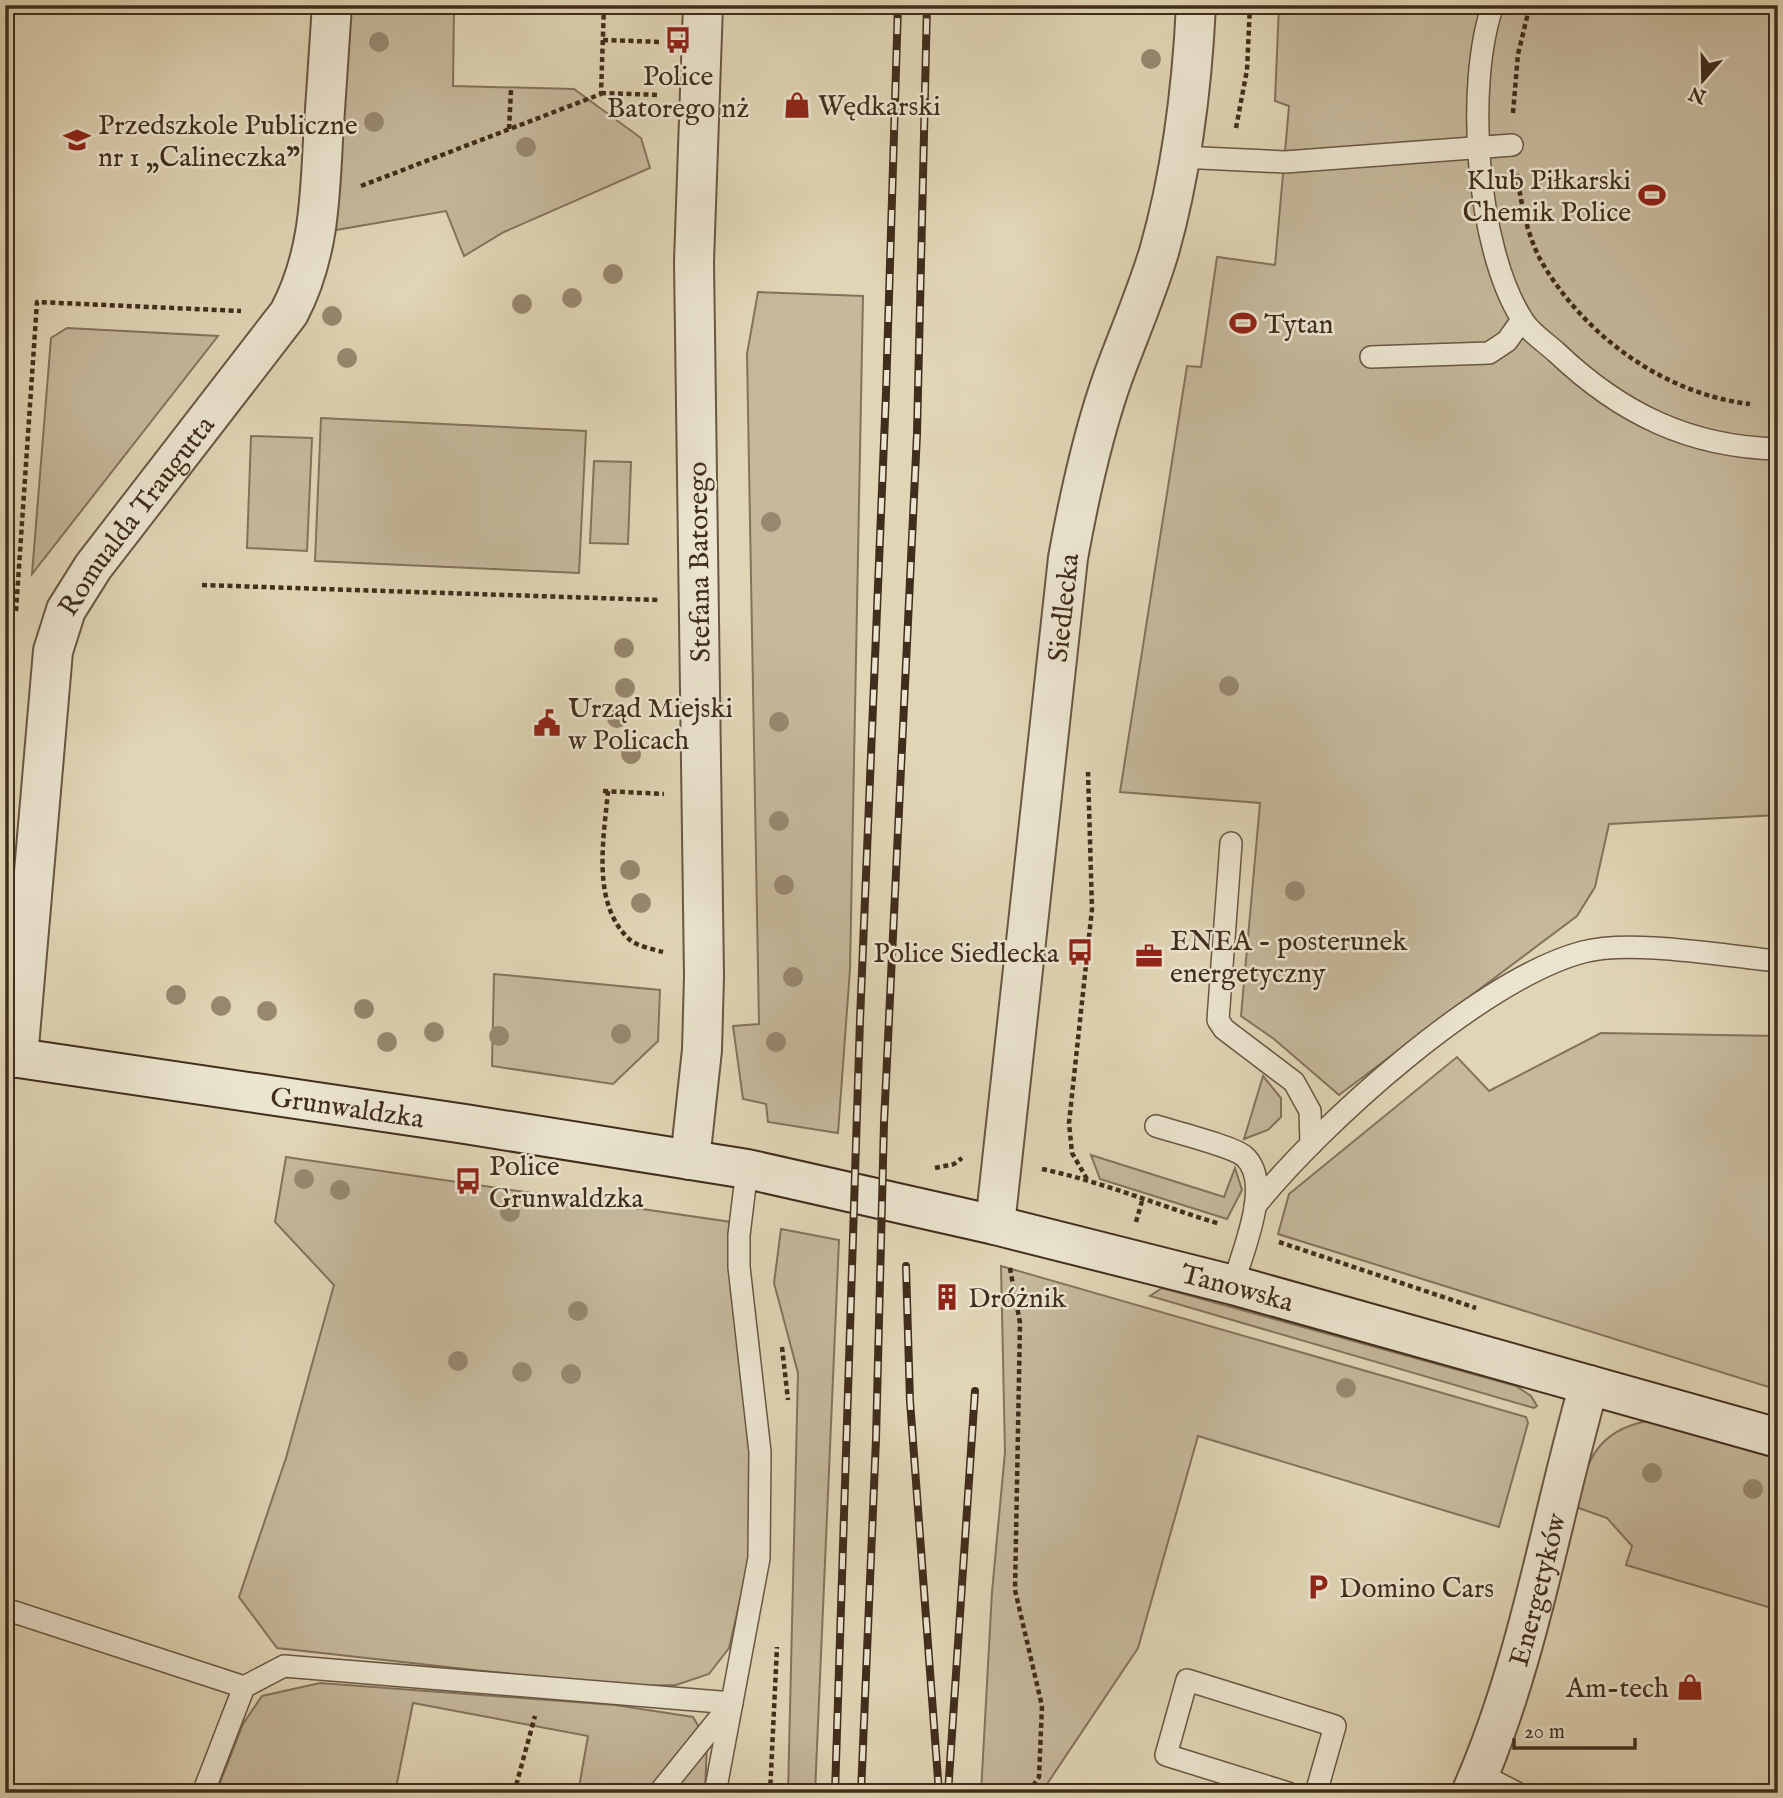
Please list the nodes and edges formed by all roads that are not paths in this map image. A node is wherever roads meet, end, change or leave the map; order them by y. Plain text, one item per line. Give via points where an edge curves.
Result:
1 (332, 5) edge
2 (703, 5) edge
3 (1196, 5) edge
4 (1493, 5) edge
5 (1479, 145) junction
6 (1513, 145) road end
7 (1181, 157) junction
8 (1522, 320) junction
9 (1371, 357) dead end
10 (1778, 449) edge
11 (1231, 843) dead end
12 (1778, 961) edge
13 (11, 1057) edge
14 (1156, 1126) dead end
15 (1311, 1144) junction
16 (690, 1160) junction
17 (747, 1169) junction
18 (1255, 1206) junction
19 (995, 1225) junction
20 (1233, 1285) junction
21 (1589, 1385) junction
22 (1778, 1438) edge
23 (5, 1609) edge
24 (244, 1687) junction
25 (732, 1703) junction
26 (1475, 1783) edge
27 (203, 1793) edge
28 (659, 1793) edge
29 (715, 1793) edge
30 (1288, 1793) edge
31 (1316, 1793) edge
32 (1517, 1793) edge

1 - 13 street, Romualda Traugutta via 320,216 299,292 289,313 93,567 66,610 53,652
2 - 16 street, Stefana Batorego via 694,262 704,976 701,1063
3 - 7 street, Siedlecka
4 - 5 lane via 1479,58
5 - 6 lane
5 - 7 lane via 1285,162
5 - 8 lane via 1482,202 1496,259
7 - 19 street, Siedlecka via 1158,253 1089,456 1072,534
8 - 9 lane via 1507,341 1489,353
8 - 10 lane via 1573,369 1639,416 1705,442
11 - 15 lane via 1218,1020 1294,1082 1310,1111
12 - 15 lane via 1619,947 1583,951 1543,966 1471,1009
13 - 16 street, Grunwaldzka
14 - 18 lane via 1243,1155 1255,1171
15 - 18 lane
16 - 17 street, Tanowska
17 - 19 street, Tanowska
17 - 25 lane via 739,1267 760,1452 761,1505 757,1571
18 - 20 lane
19 - 20 street, Tanowska
20 - 21 street, Tanowska
21 - 22 street, Tanowska
21 - 26 street, Energetyków via 1525,1642 1491,1749
23 - 24 lane
24 - 25 lane via 284,1666
24 - 27 lane
25 - 28 lane
25 - 29 lane
26 - 32 lane
30 - 31 lane via 1166,1755 1187,1680 1335,1726

